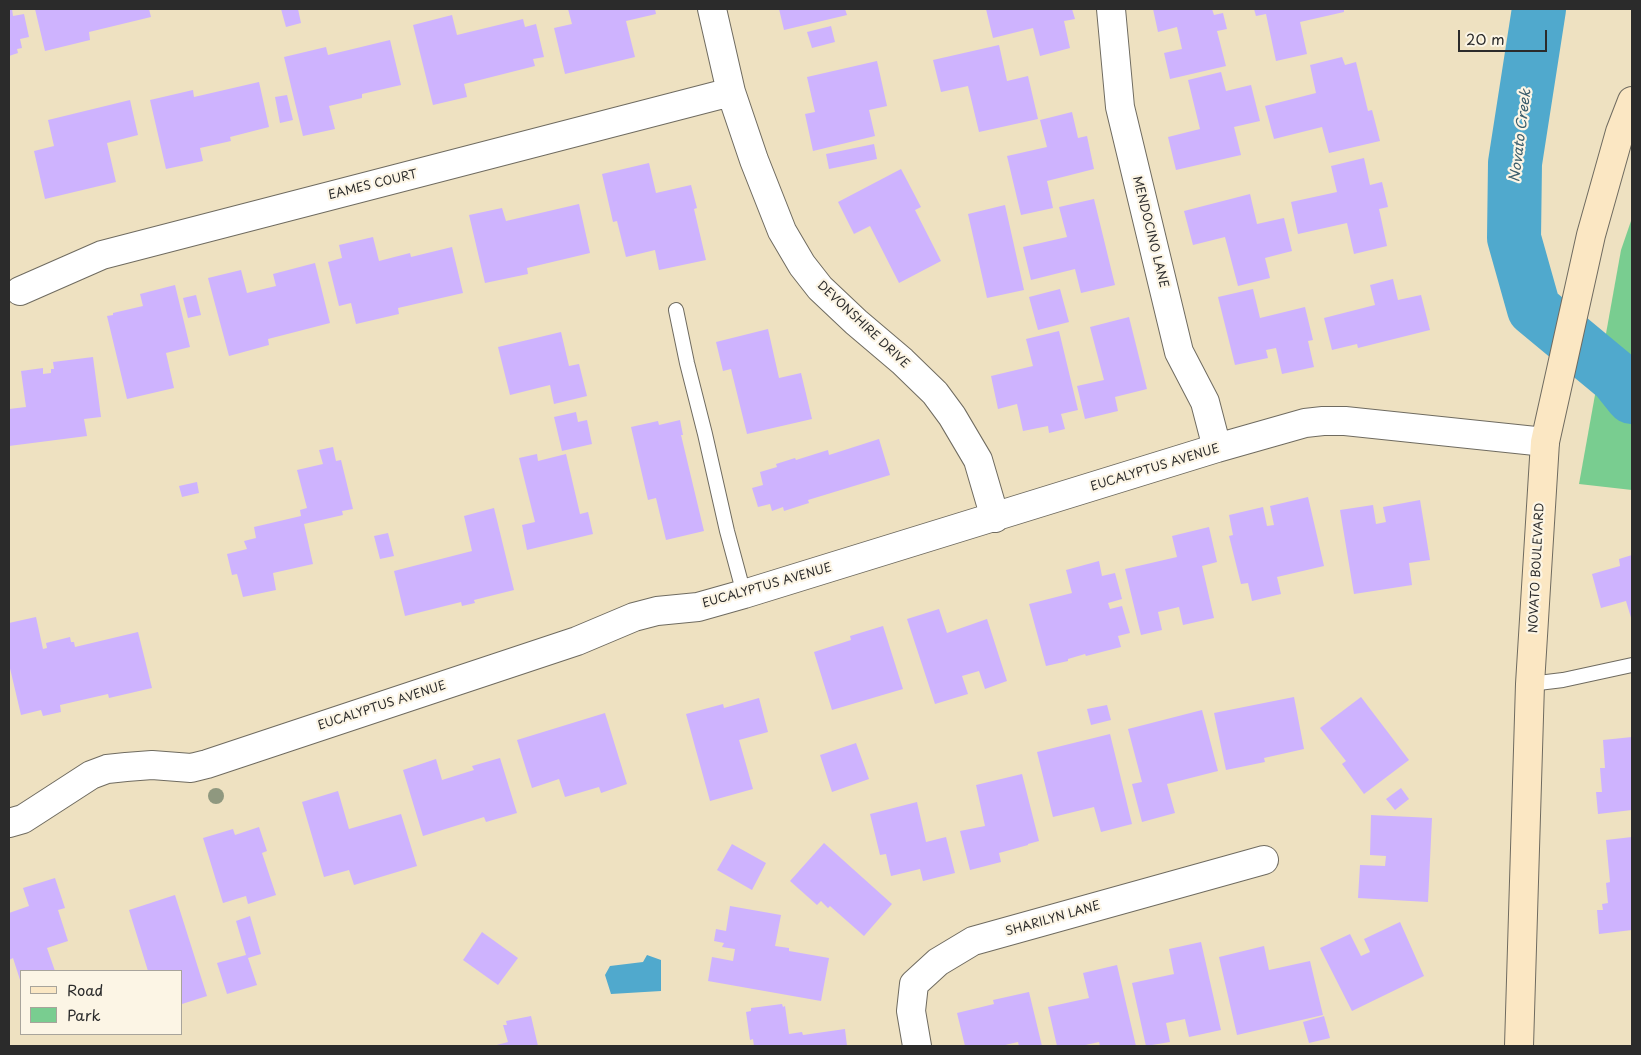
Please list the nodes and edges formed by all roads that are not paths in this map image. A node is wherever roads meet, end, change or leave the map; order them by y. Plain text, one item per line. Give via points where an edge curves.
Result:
1 (712, 9) edge
2 (1111, 9) edge
3 (731, 92) junction
4 (1632, 101) edge
5 (20, 291) dead end
6 (676, 310) dead end
7 (1545, 442) junction
8 (1217, 448) junction
9 (995, 518) junction
10 (744, 594) junction
11 (1632, 664) edge
12 (1530, 684) junction
13 (9, 823) edge
14 (1264, 860) dead end
15 (916, 1046) edge
16 (1519, 1046) edge

1 - 3 street, DEVONSHIRE DRIVE
2 - 8 street, MENDOCINO LANE via 1120,107 1179,352 1205,402
3 - 5 street, EAMES COURT via 102,255
3 - 9 street, DEVONSHIRE DRIVE via 782,231 802,265 820,288 935,393 978,460
4 - 7 main road, NOVATO BOULEVARD via 1605,180
6 - 10 lane
7 - 8 street, EUCALYPTUS AVENUE via 1324,421
7 - 12 main road, NOVATO BOULEVARD
8 - 9 street, EUCALYPTUS AVENUE
9 - 10 street, EUCALYPTUS AVENUE
10 - 13 street, EUCALYPTUS AVENUE via 698,607 634,617 577,642 207,764 191,768 107,769 90,775 23,819
11 - 12 lane
12 - 16 main road, NOVATO BOULEVARD
14 - 15 street, SHARILYN LANE via 973,941 938,962 914,984 911,1011

